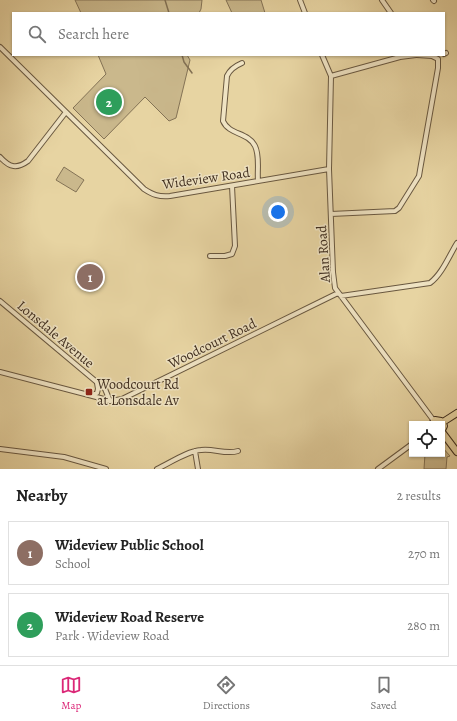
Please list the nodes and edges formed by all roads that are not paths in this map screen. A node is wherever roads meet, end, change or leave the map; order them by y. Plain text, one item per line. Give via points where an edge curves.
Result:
1 (300, 0) edge
2 (382, 0) edge
3 (305, 12) edge
4 (390, 12) edge
5 (0, 47) edge
6 (322, 56) edge
7 (408, 56) edge
8 (432, 56) edge
9 (442, 56) edge
10 (13, 57) edge
11 (438, 59) junction
12 (242, 63) dead end
13 (331, 76) junction
14 (66, 112) junction
15 (217, 121) dead end
16 (223, 121) junction
17 (0, 158) edge
18 (329, 169) junction
19 (258, 181) junction
20 (232, 186) junction
21 (331, 214) junction
22 (457, 243) edge
23 (210, 256) dead end
24 (339, 295) junction
25 (0, 301) edge
26 (0, 372) edge
27 (97, 383) junction
28 (89, 396) junction
29 (110, 401) junction
30 (457, 413) edge
31 (432, 421) edge
32 (444, 421) edge
33 (445, 435) edge
34 (409, 446) edge
35 (0, 449) edge
36 (195, 451) junction
37 (238, 451) dead end
38 (457, 452) edge
39 (106, 469) edge
40 (157, 469) edge
41 (198, 469) edge
42 (378, 469) edge

1 - 3 street
2 - 4 street
5 - 10 street, Wideview Road
6 - 13 street, Alan Road
7 - 13 street
8 - 11 street
9 - 11 street
10 - 14 street, Wideview Road
11 - 21 street via 420,170 399,208 391,212
12 - 16 street via 230,70 227,76
13 - 18 street, Alan Road
14 - 17 street via 28,161 15,166
14 - 20 street, Wideview Road via 152,194 170,196
15 - 16 street
16 - 19 street via 229,129 254,144 257,152
18 - 19 street, Wideview Road
18 - 21 street, Alan Road
19 - 20 street, Wideview Road
20 - 23 street via 235,246 232,254
21 - 24 street, Alan Road via 334,281
22 - 24 street, Woodcourt Road via 430,283
24 - 29 street, Woodcourt Road via 122,400
24 - 31 street, Alan Road
25 - 27 street, Lonsdale Avenue
26 - 28 street, Woodcourt Road
27 - 28 street, Lonsdale Avenue via 97,393
27 - 29 street, Lonsdale Avenue via 107,392
28 - 29 street, Woodcourt Road
30 - 32 main road
33 - 38 main road
34 - 42 street
35 - 39 street via 64,457
36 - 37 street
36 - 40 street
36 - 41 street

